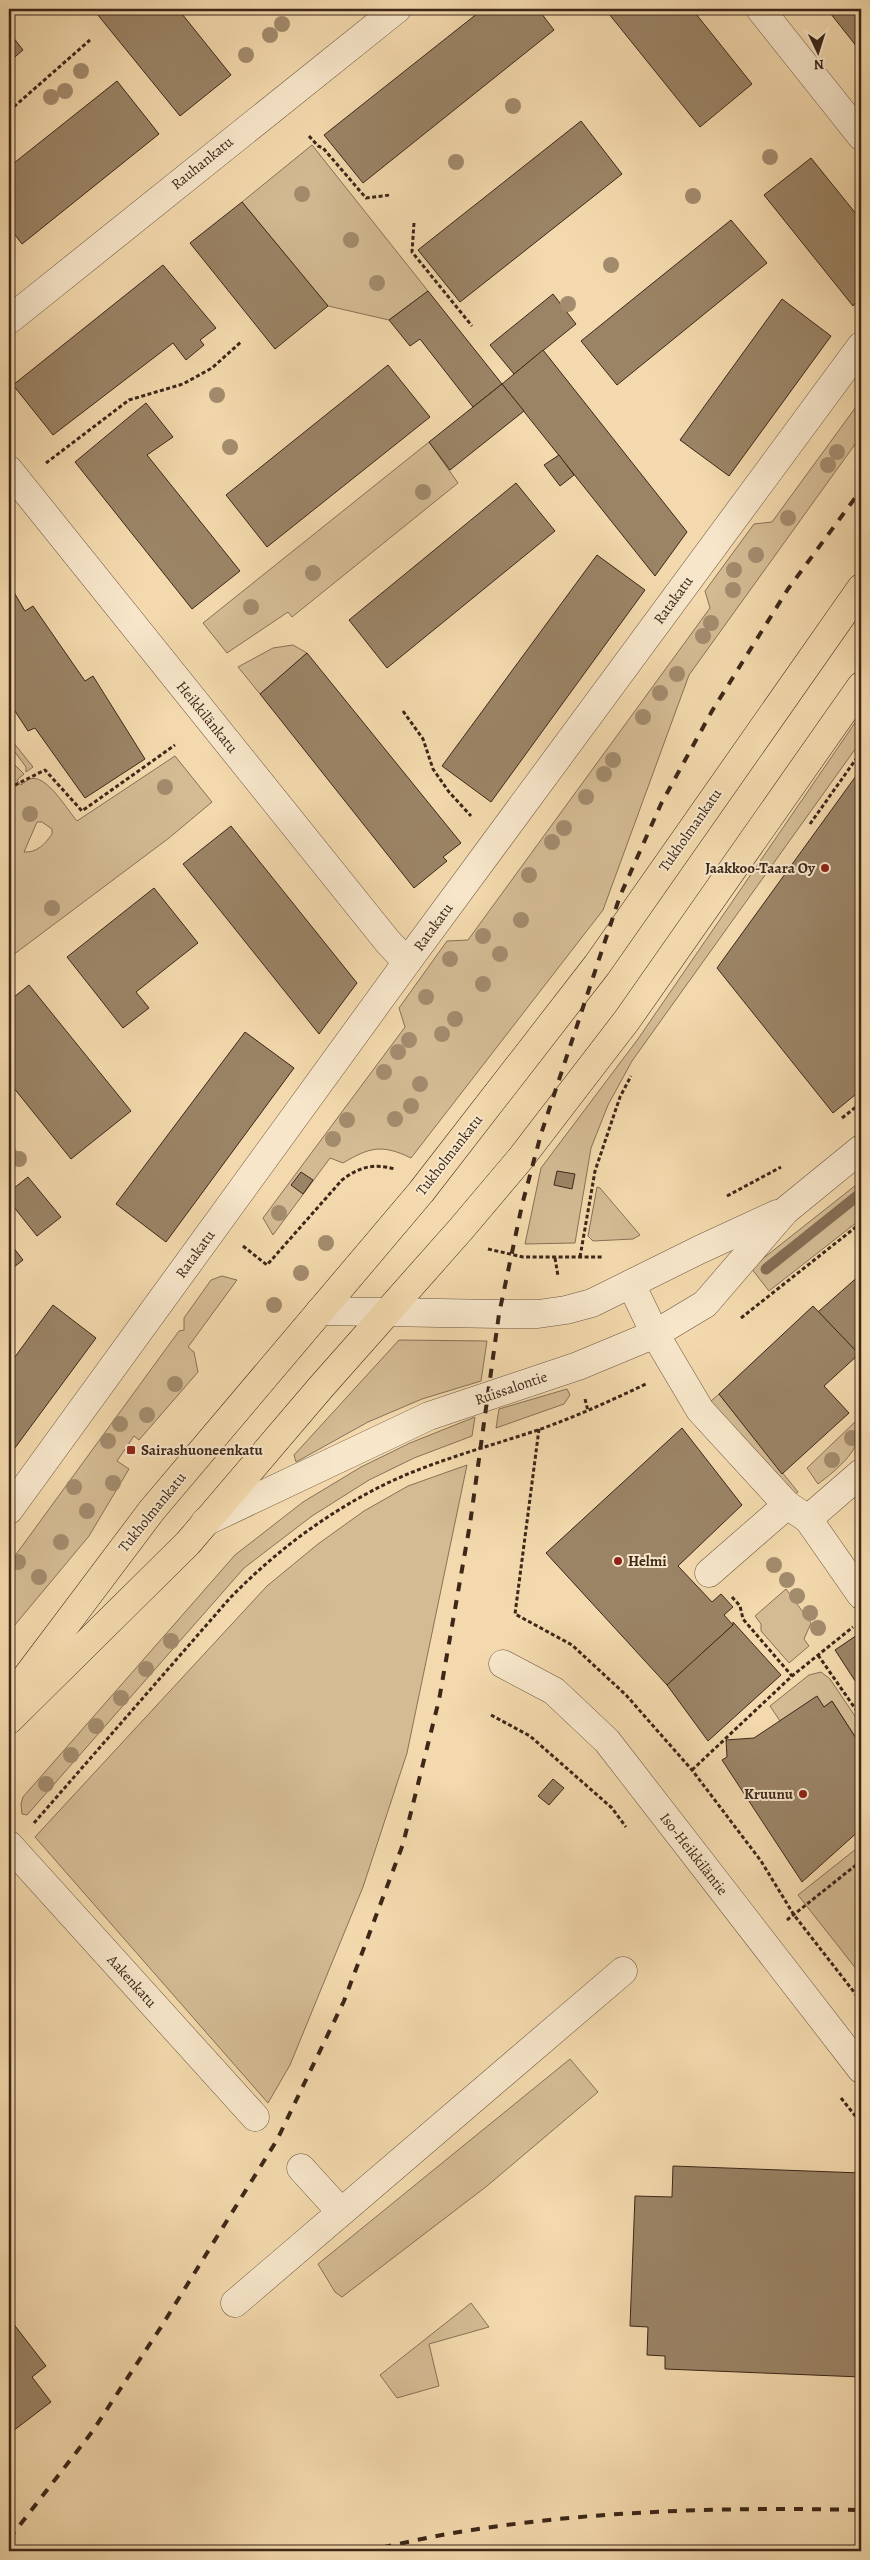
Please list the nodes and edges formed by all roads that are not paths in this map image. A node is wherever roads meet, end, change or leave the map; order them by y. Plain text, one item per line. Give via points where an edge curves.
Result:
1 (397, 9) edge
2 (760, 9) edge
3 (861, 136) edge
4 (9, 320) edge
5 (861, 346) edge
6 (9, 470) edge
7 (861, 588) edge
8 (861, 686) edge
9 (407, 962) junction
10 (861, 1149) edge
11 (785, 1211) junction
12 (630, 1284) junction
13 (320, 1311) junction
14 (387, 1312) junction
15 (656, 1334) junction
16 (861, 1473) edge
17 (9, 1510) edge
18 (797, 1512) junction
19 (205, 1522) junction
20 (709, 1573) road end
21 (861, 1595) edge
22 (503, 1664) dead end
23 (9, 1700) edge
24 (9, 1720) edge
25 (10, 1847) edge
26 (623, 1971) dead end
27 (861, 2069) edge
28 (255, 2117) dead end
29 (301, 2168) dead end
30 (340, 2212) junction
31 (235, 2303) dead end

1 - 4 street, Rauhankatu
2 - 3 street
5 - 9 street, Ratakatu
6 - 9 street, Heikkilänkatu
7 - 13 main road, Tukholmankatu via 597,965 421,1192
8 - 14 main road via 627,1020 531,1146
9 - 17 street, Ratakatu
10 - 11 street, Ruissalontie
11 - 12 street, Ruissalontie
11 - 15 street, Ruissalontie via 705,1304
12 - 14 street, Ruissalontie via 592,1303 538,1314
12 - 15 street
13 - 14 street, Ruissalontie
13 - 23 main road, Tukholmankatu via 152,1510
14 - 19 main road
15 - 18 street via 700,1410
15 - 19 street, Ruissalontie via 578,1366 429,1416
16 - 18 street
18 - 20 street
18 - 21 street
19 - 24 main road via 188,1543
22 - 27 street, Iso-Heikkiläntie via 554,1691 606,1741
25 - 28 street, Aakenkatu
26 - 30 street
29 - 30 street
30 - 31 street

